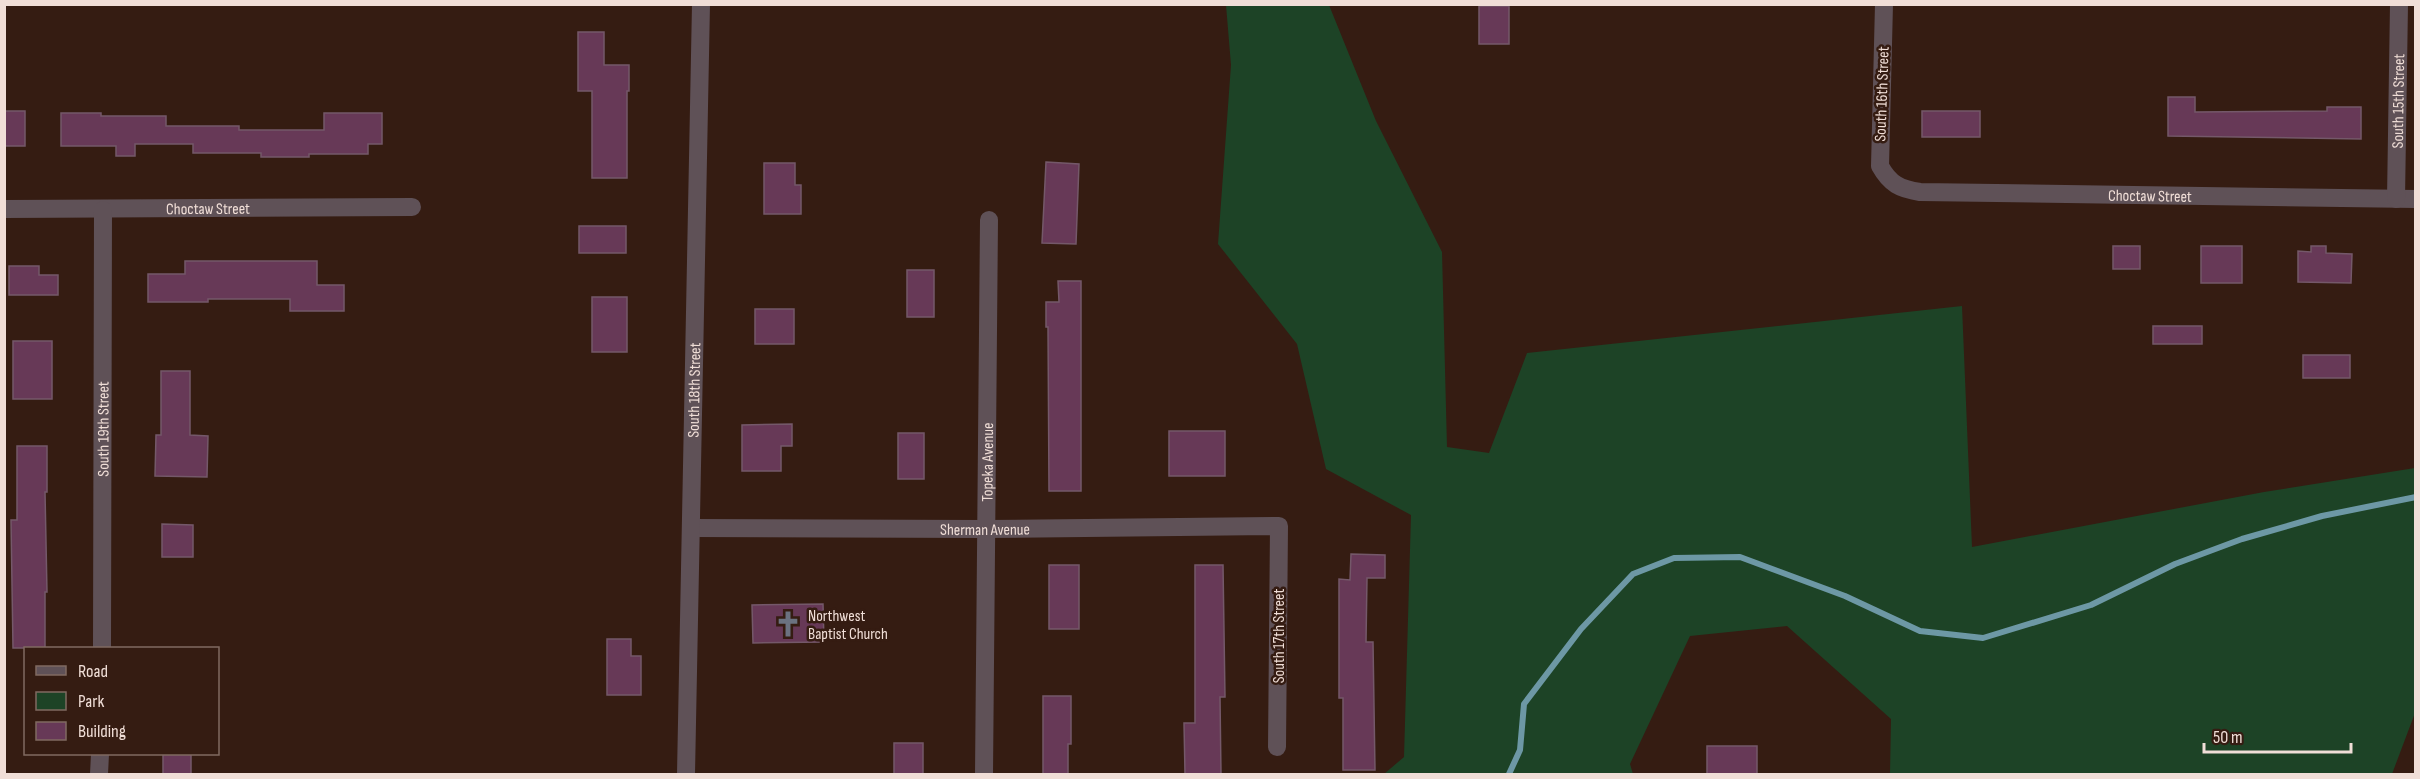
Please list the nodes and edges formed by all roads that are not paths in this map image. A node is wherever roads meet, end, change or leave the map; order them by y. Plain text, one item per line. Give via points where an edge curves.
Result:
1 (701, 4) edge
2 (1884, 4) edge
3 (2399, 4) edge
4 (1888, 181) joint
5 (2396, 199) junction
6 (2415, 199) edge
7 (412, 207) dead end
8 (4, 209) edge
9 (103, 210) junction
10 (989, 220) dead end
11 (1279, 526) joint
12 (691, 528) junction
13 (986, 529) junction
14 (102, 647) edge
15 (1277, 747) dead end
16 (100, 755) edge
17 (99, 774) edge
18 (686, 774) edge
19 (984, 774) edge

1 - 12 street, South 18th Street
2 - 4 street, South 16th Street via 1879,149 1880,166
3 - 5 street, South 15th Street
4 - 5 street, Choctaw Street via 1902,190 1920,192
5 - 6 street, Choctaw Street
7 - 9 street, Choctaw Street
8 - 9 street, Choctaw Street
9 - 14 street, South 19th Street
10 - 13 street, Topeka Avenue
11 - 13 street, Sherman Avenue
11 - 15 street, South 17th Street
12 - 13 street, Sherman Avenue
12 - 18 street, South 18th Street
13 - 19 street, Topeka Avenue
16 - 17 street

